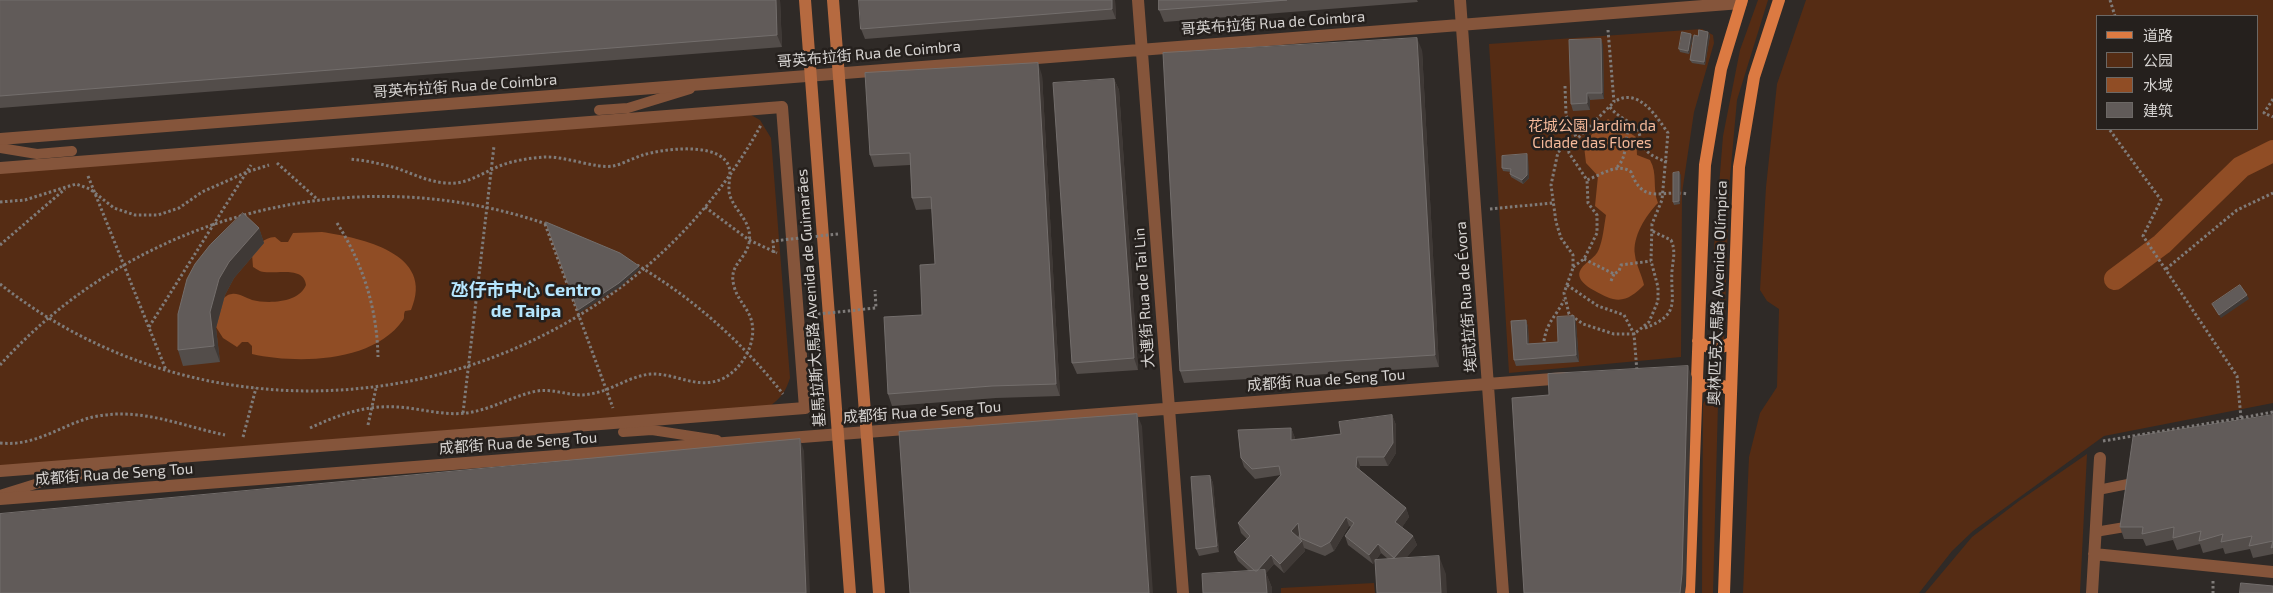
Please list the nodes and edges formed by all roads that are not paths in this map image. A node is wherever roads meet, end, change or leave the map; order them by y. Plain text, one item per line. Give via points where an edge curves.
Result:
1 (805, 0) edge
2 (833, 0) edge
3 (1138, 0) edge
4 (1460, 0) edge
5 (1778, 0) edge
6 (1742, 1) edge
7 (1462, 25) junction
8 (1142, 50) junction
9 (839, 73) junction
10 (810, 75) junction
11 (705, 84) junction
12 (599, 110) dead end
13 (0, 138) edge
14 (0, 148) edge
15 (72, 151) dead end
16 (0, 168) edge
17 (1698, 341) junction
18 (1732, 342) junction
19 (1578, 377) edge
20 (1488, 384) junction
21 (1696, 390) junction
22 (1731, 391) junction
23 (1169, 409) junction
24 (620, 427) junction
25 (866, 432) junction
26 (838, 434) junction
27 (732, 442) junction
28 (2100, 458) road end
29 (0, 471) edge
30 (96, 473) dead end
31 (2133, 483) edge
32 (2098, 490) junction
33 (0, 495) edge
34 (0, 499) edge
35 (2125, 527) edge
36 (2096, 532) junction
37 (2094, 554) junction
38 (2273, 572) edge
39 (850, 593) edge
40 (879, 593) edge
41 (1183, 593) edge
42 (1503, 593) edge
43 (1689, 593) edge
44 (1724, 593) edge
45 (2092, 593) edge

1 - 10 main road, 基馬拉斯大馬路 Avenida de Guimarães
2 - 9 main road
3 - 8 street, 大連街 Rua de Tai Lin
4 - 7 street, 埃武拉街 Rua de Évora
5 - 18 main road, 奧林匹克大馬路 Avenida Olímpica via 1754,77 1740,167
6 - 7 street, 哥英布拉街 Rua de Coimbra
6 - 17 main road, 奧林匹克大馬路 Avenida Olímpica via 1713,105 1703,197
7 - 8 street, 哥英布拉街 Rua de Coimbra
7 - 20 street, 埃武拉街 Rua de Évora
8 - 9 street, 哥英布拉街 Rua de Coimbra
8 - 23 street, 大連街 Rua de Tai Lin
9 - 10 street, 哥英布拉街 Rua de Coimbra
9 - 25 main road
10 - 11 street, 哥英布拉街 Rua de Coimbra
10 - 26 main road, 基馬拉斯大馬路 Avenida de Guimarães
11 - 12 lane via 628,108
11 - 13 street, 哥英布拉街 Rua de Coimbra
14 - 15 lane via 37,154
16 - 24 street via 782,107 804,408
17 - 18 main road via 1719,349
17 - 21 main road, 奧林匹克大馬路 Avenida Olímpica via 1692,368
18 - 22 main road, 奧林匹克大馬路 Avenida Olímpica
19 - 20 street, 成都街 Rua de Seng Tou
20 - 23 street, 成都街 Rua de Seng Tou
20 - 42 street, 埃武拉街 Rua de Évora
21 - 22 main road via 1718,384
21 - 43 main road, 奧林匹克大馬路 Avenida Olímpica
22 - 44 main road, 奧林匹克大馬路 Avenida Olímpica
23 - 25 street, 成都街 Rua de Seng Tou
23 - 41 street, 大連街 Rua de Tai Lin
24 - 27 lane
24 - 29 street via 362,442
25 - 26 street, 成都街 Rua de Seng Tou
25 - 40 main road
26 - 27 street, 成都街 Rua de Seng Tou
26 - 39 main road, 基馬拉斯大馬路 Avenida de Guimarães
27 - 34 street, 成都街 Rua de Seng Tou
28 - 32 street
30 - 33 lane via 61,476
31 - 32 lane
32 - 36 street
35 - 36 lane
36 - 37 street
37 - 38 street
37 - 45 street

